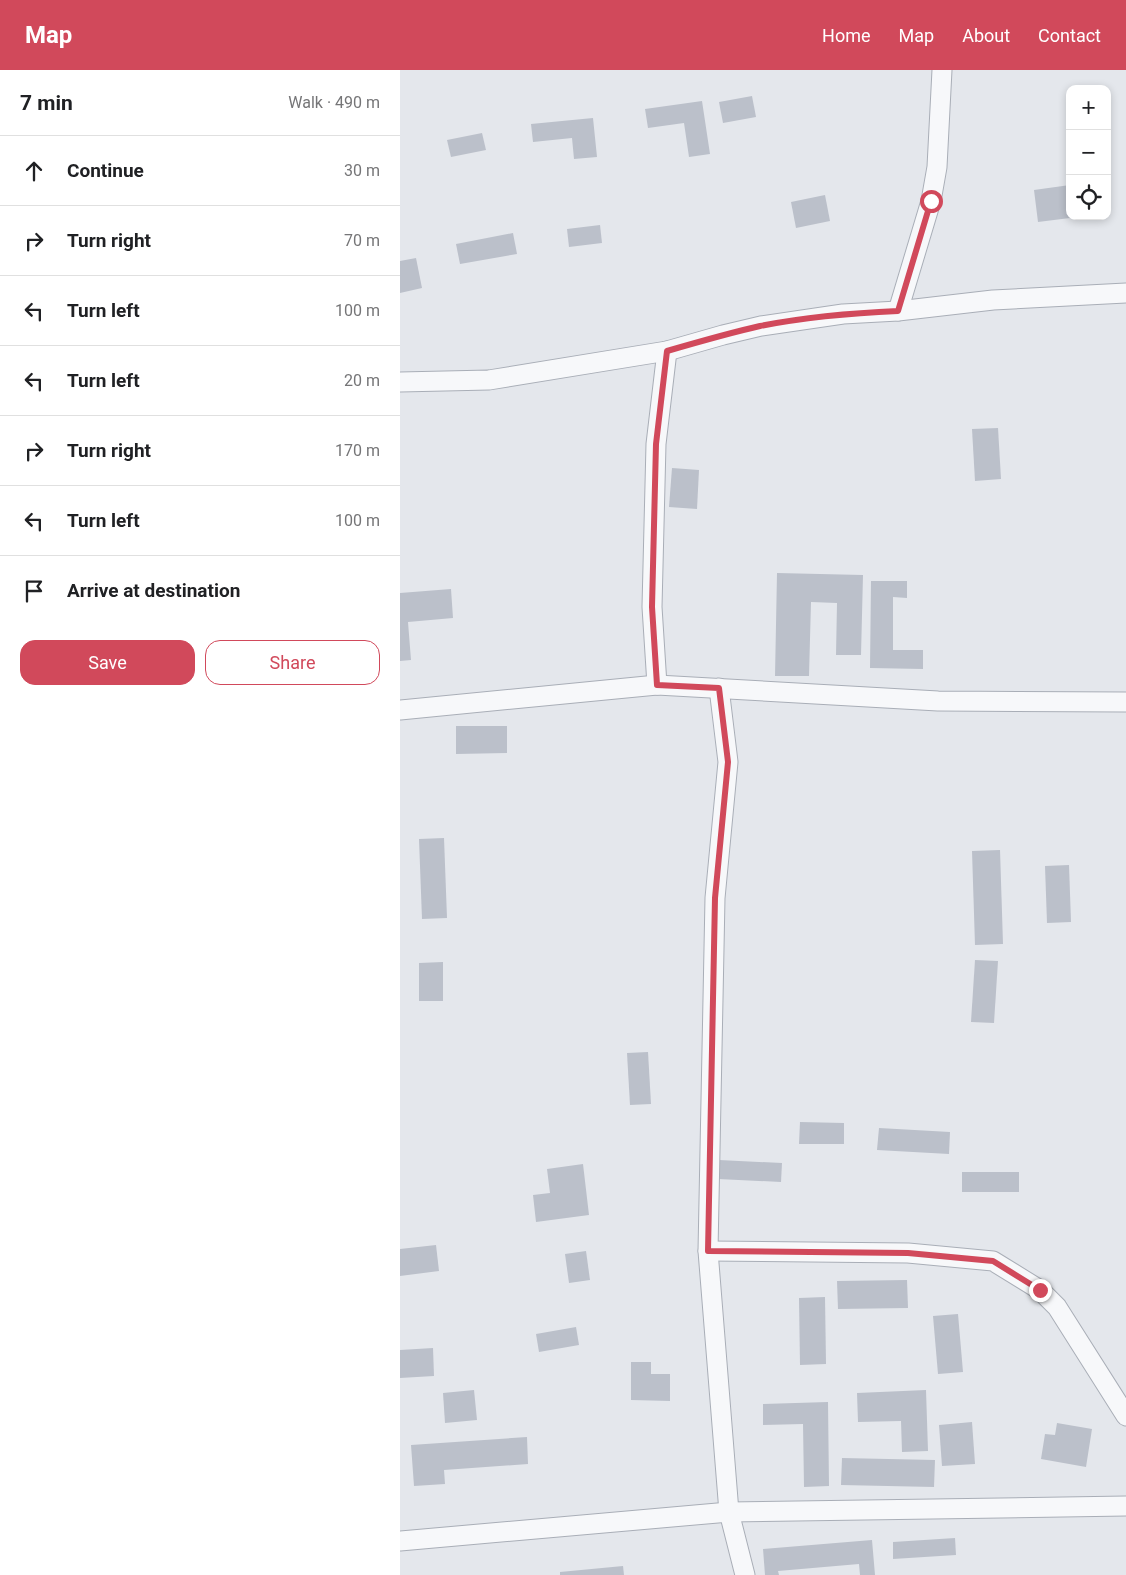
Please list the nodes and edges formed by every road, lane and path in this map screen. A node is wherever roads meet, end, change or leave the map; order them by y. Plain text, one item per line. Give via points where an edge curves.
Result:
1 (942, 70) edge
2 (1126, 293) edge
3 (898, 311) junction
4 (667, 351) junction
5 (400, 382) edge
6 (657, 685) junction
7 (719, 688) junction
8 (1126, 702) edge
9 (400, 710) edge
10 (708, 1251) junction
11 (1126, 1416) edge
12 (1126, 1506) edge
13 (729, 1512) junction
14 (400, 1541) edge
15 (744, 1575) edge

1 - 3 street via 937,167 931,201
2 - 3 street via 993,300
3 - 4 street via 843,314 761,326
4 - 5 street via 488,380
4 - 6 street via 656,444 652,607
6 - 7 street
6 - 9 street
7 - 8 street via 938,701
7 - 10 street via 728,762 715,898
10 - 11 street via 908,1253 993,1261 1040,1290 1057,1307
10 - 13 street
12 - 13 street
13 - 14 street
13 - 15 street

